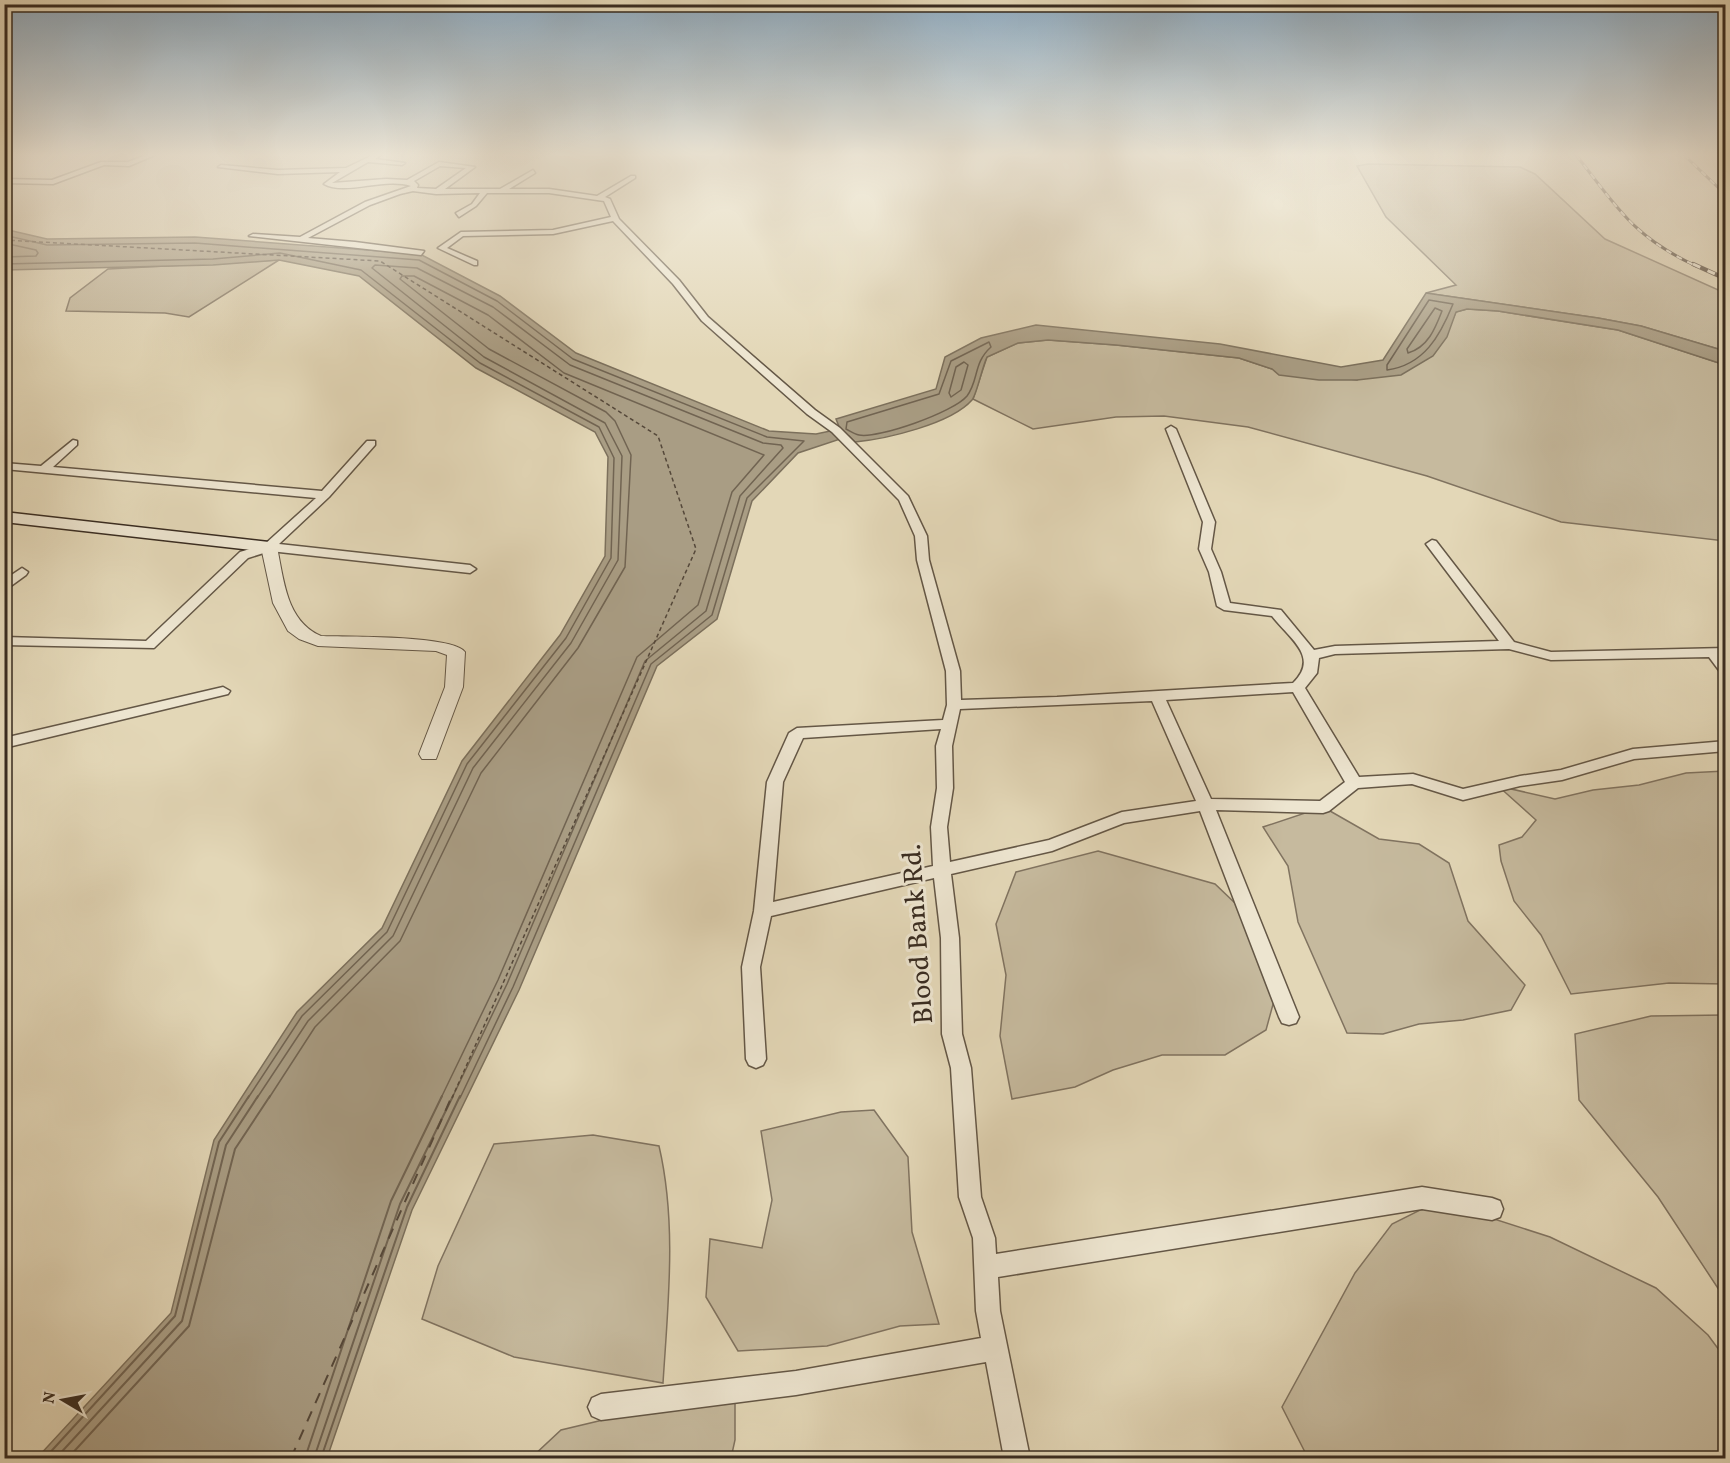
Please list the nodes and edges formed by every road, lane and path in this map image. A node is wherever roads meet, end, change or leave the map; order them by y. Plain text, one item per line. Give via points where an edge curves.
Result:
1 (328, 223) edge
2 (592, 223) edge
3 (620, 223) edge
4 (253, 236) dead end
5 (299, 240) junction
6 (422, 253) dead end
7 (474, 263) dead end
8 (1171, 429) dead end
9 (73, 443) dead end
10 (371, 443) dead end
11 (4, 466) edge
12 (42, 471) junction
13 (324, 495) junction
14 (4, 516) edge
15 (1432, 544) dead end
16 (269, 547) junction
17 (470, 569) dead end
18 (22, 573) dead end
19 (4, 587) edge
20 (4, 641) edge
21 (1509, 645) junction
22 (1720, 653) edge
23 (1311, 655) junction
24 (1725, 670) edge
25 (1297, 687) junction
26 (223, 691) dead end
27 (1156, 694) junction
28 (954, 705) junction
29 (951, 724) junction
30 (4, 743) edge
31 (1725, 746) edge
32 (429, 754) dead end
33 (1354, 783) junction
34 (1206, 805) junction
35 (942, 869) junction
36 (763, 910) junction
37 (1289, 1017) dead end
38 (756, 1059) dead end
39 (1492, 1209) dead end
40 (986, 1267) junction
41 (995, 1348) junction
42 (601, 1407) dead end
43 (1017, 1458) edge

1 - 5 street
2 - 7 street via 553,232 461,234 442,248
3 - 28 street, Blood Bank Rd. via 705,319 838,433 904,498 924,549 923,560 953,671
4 - 5 street
5 - 6 street
8 - 23 street via 1209,522 1205,549 1224,606 1275,613
9 - 12 street
10 - 13 street
11 - 12 street
12 - 13 street
13 - 16 street
14 - 16 main road
15 - 21 street
16 - 17 street
16 - 20 street via 243,555 149,645
16 - 32 street via 285,616 302,637 438,646 456,652 454,687
18 - 19 street
21 - 22 street via 1551,656
21 - 23 street via 1335,650
22 - 24 street
23 - 25 street via 1311,674
25 - 27 street
25 - 33 street
26 - 30 street
27 - 28 street
27 - 34 street
28 - 29 street, Blood Bank Rd.
29 - 35 street, Blood Bank Rd. via 944,746 945,788 939,827
29 - 36 street via 797,733 774,782
31 - 33 street via 1632,754 1562,775 1463,795 1413,779
33 - 34 street via 1323,807
34 - 35 street via 1122,818 1052,845
34 - 37 street
35 - 36 street
35 - 40 street, Blood Bank Rd. via 950,938 952,1034 961,1068 970,1197 984,1238
36 - 38 street via 751,967
39 - 40 street via 1422,1198
40 - 41 street, Blood Bank Rd.
41 - 42 street via 796,1383
41 - 43 street, Blood Bank Rd.

